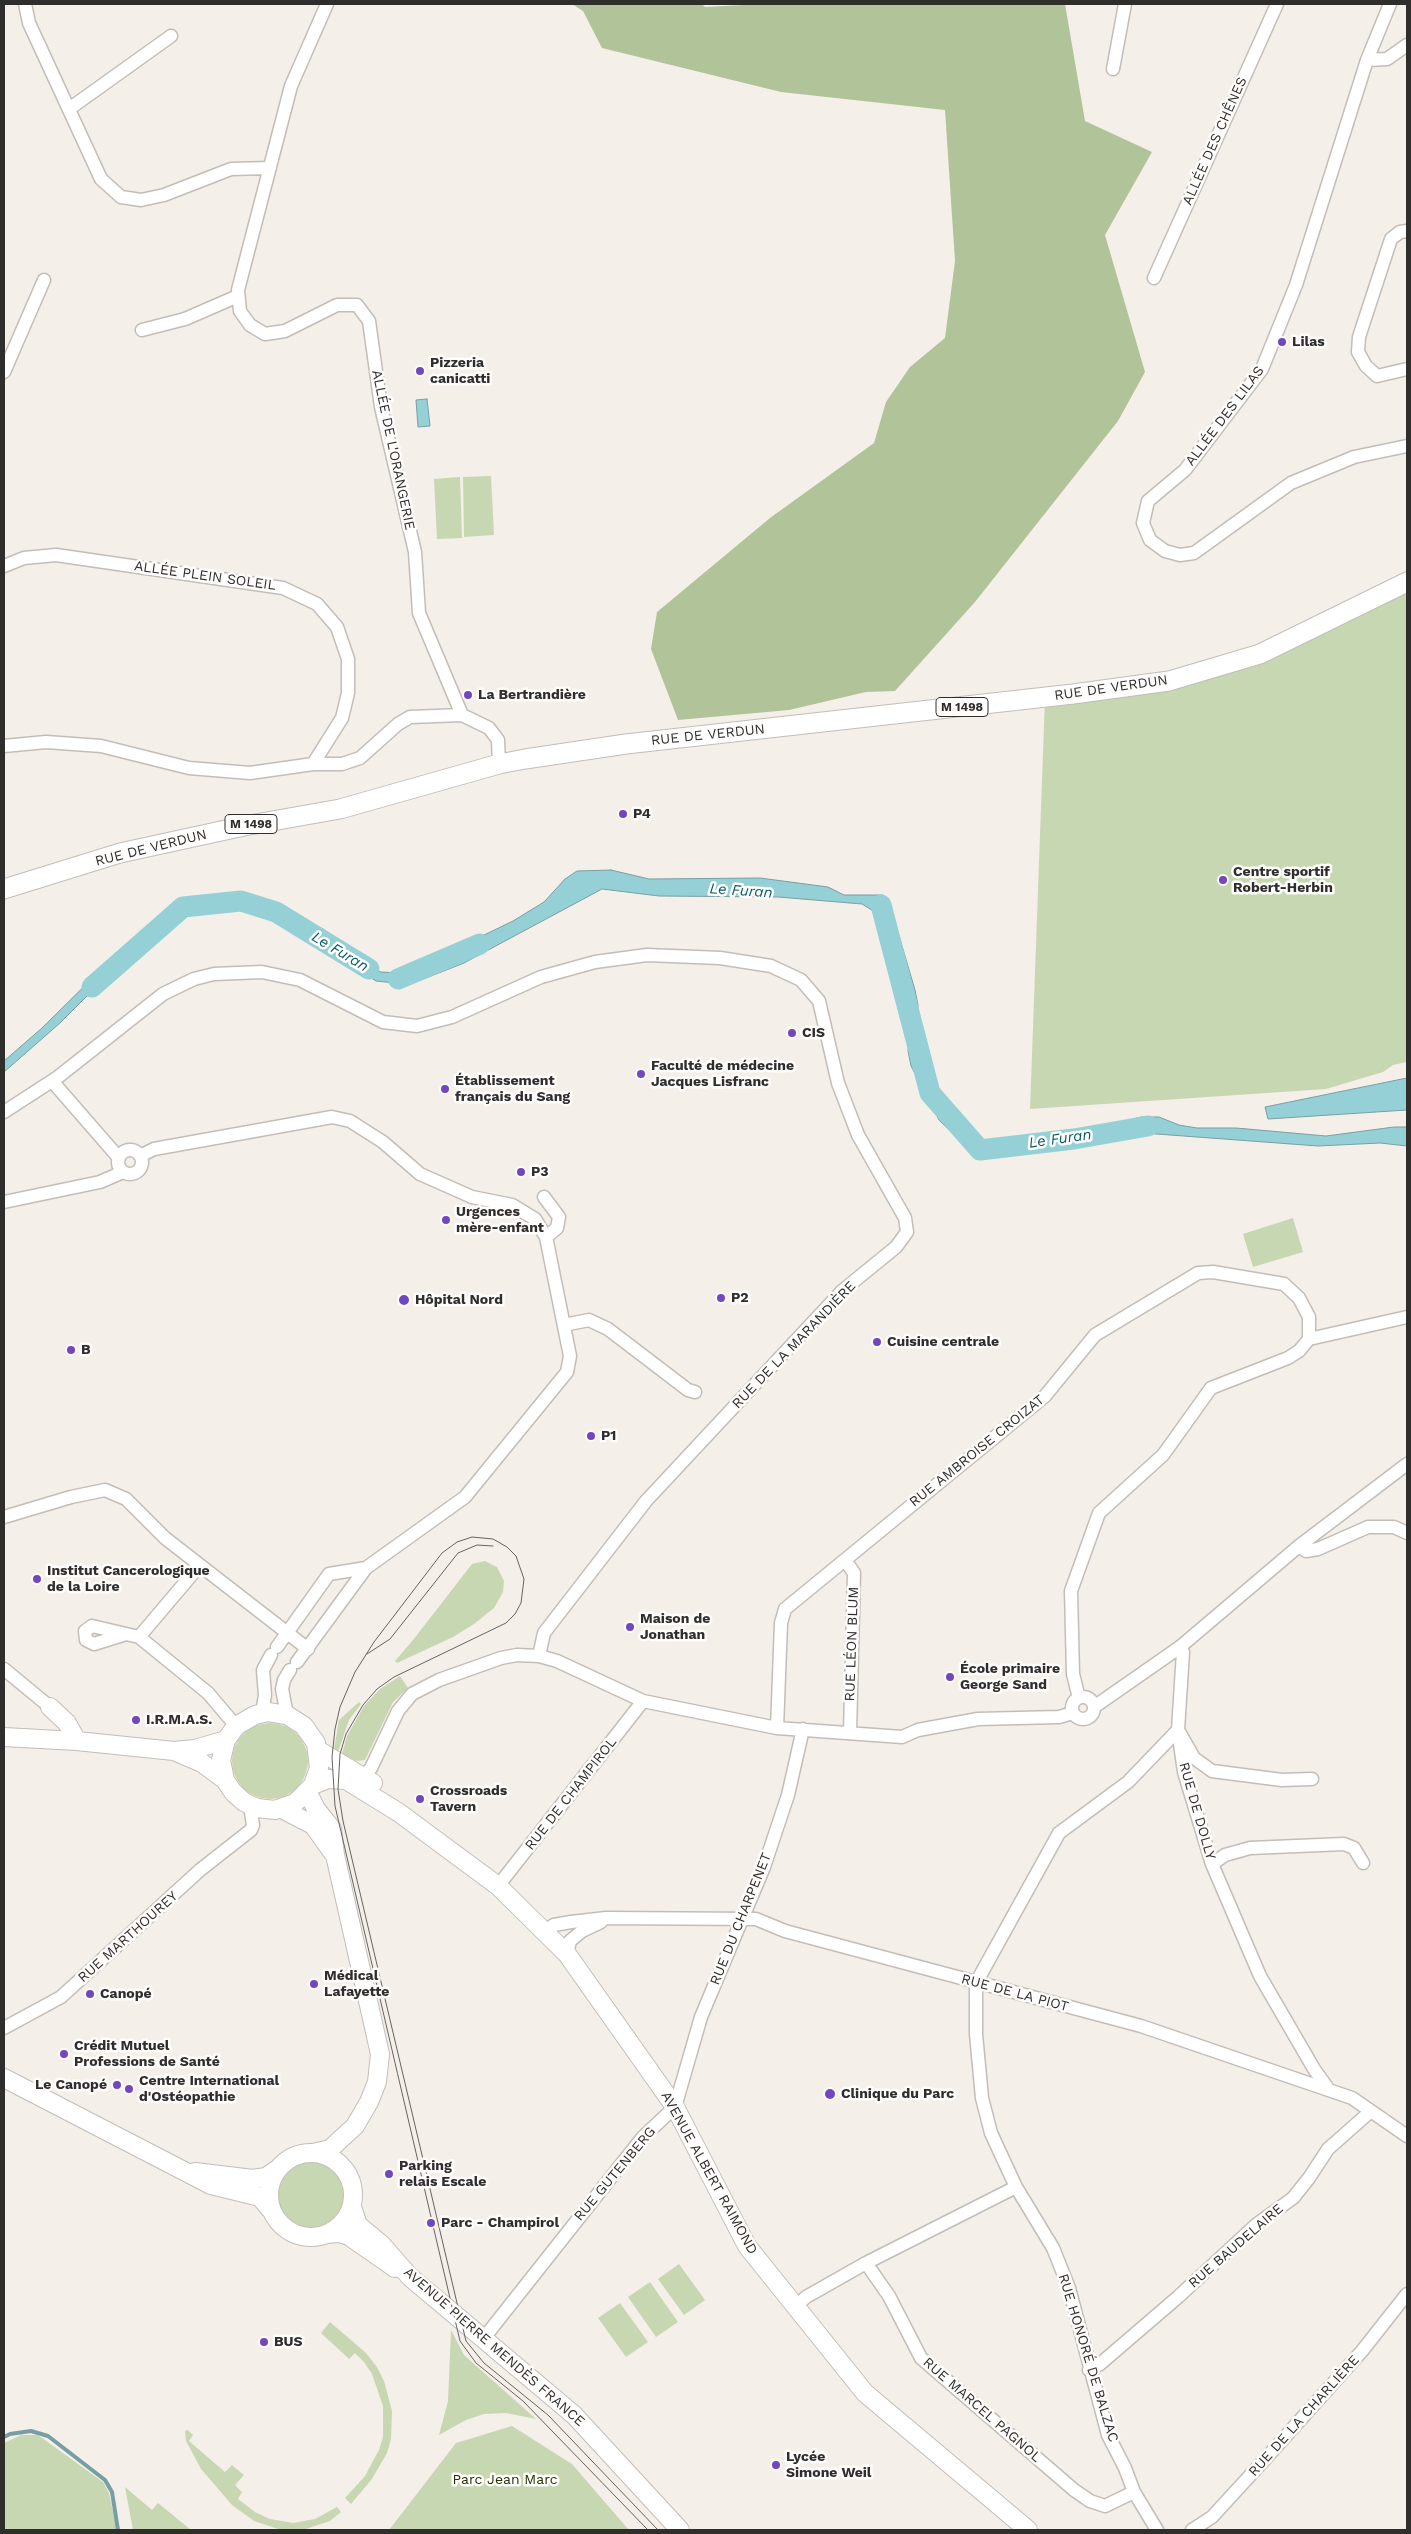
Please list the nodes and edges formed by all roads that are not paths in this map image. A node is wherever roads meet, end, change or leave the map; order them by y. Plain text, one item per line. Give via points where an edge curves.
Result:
1 (25, 4) edge
2 (327, 4) edge
3 (1125, 4) edge
4 (1277, 4) edge
5 (1390, 4) edge
6 (171, 36) dead end
7 (1407, 45) edge
8 (1367, 60) junction
9 (1113, 69) dead end
10 (69, 110) junction
11 (270, 168) junction
12 (1407, 231) edge
13 (1154, 278) dead end
14 (44, 280) dead end
15 (238, 296) junction
16 (142, 330) dead end
17 (1407, 369) edge
18 (4, 372) edge
19 (1407, 446) edge
20 (4, 566) edge
21 (1407, 582) edge
22 (462, 716) junction
23 (4, 746) edge
24 (314, 764) junction
25 (499, 764) junction
26 (4, 889) edge
27 (52, 1081) junction
28 (4, 1112) edge
29 (140, 1156) junction
30 (119, 1158) junction
31 (123, 1172) junction
32 (544, 1197) dead end
33 (4, 1202) edge
34 (546, 1237) junction
35 (1407, 1317) edge
36 (564, 1325) junction
37 (1308, 1339) junction
38 (695, 1392) dead end
39 (1407, 1464) edge
40 (4, 1517) edge
41 (1407, 1533) edge
42 (1299, 1546) junction
43 (845, 1560) junction
44 (200, 1565) junction
45 (366, 1568) junction
46 (287, 1632) junction
47 (126, 1634) dead end
48 (139, 1637) junction
49 (1180, 1647) junction
50 (308, 1649) junction
51 (539, 1656) junction
52 (4, 1669) edge
53 (1079, 1698) junction
54 (643, 1701) junction
55 (50, 1707) joint
56 (1094, 1707) junction
57 (1073, 1712) junction
58 (262, 1713) junction
59 (287, 1715) junction
60 (777, 1728) junction
61 (803, 1729) junction
62 (1178, 1730) junction
63 (850, 1732) junction
64 (231, 1733) junction
65 (4, 1737) edge
66 (77, 1741) junction
67 (318, 1750) junction
68 (174, 1751) junction
69 (1312, 1779) dead end
70 (225, 1780) junction
71 (361, 1781) junction
72 (310, 1789) junction
73 (257, 1808) junction
74 (282, 1809) junction
75 (335, 1856) junction
76 (1363, 1863) dead end
77 (1212, 1864) junction
78 (498, 1886) junction
79 (606, 1918) junction
80 (742, 1919) junction
81 (544, 1931) junction
82 (567, 1954) junction
83 (976, 1983) junction
84 (4, 2028) edge
85 (4, 2078) edge
86 (1328, 2090) junction
87 (675, 2107) junction
88 (1371, 2111) junction
89 (355, 2126) junction
90 (1407, 2136) edge
91 (312, 2153) junction
92 (276, 2170) junction
93 (185, 2171) junction
94 (347, 2172) junction
95 (1016, 2187) junction
96 (352, 2207) junction
97 (270, 2209) junction
98 (326, 2234) junction
99 (866, 2262) junction
100 (410, 2277) junction
101 (1407, 2294) edge
102 (796, 2306) junction
103 (484, 2338) junction
104 (1089, 2370) junction
105 (1134, 2492) junction
106 (680, 2530) edge
107 (1028, 2530) edge
108 (1157, 2530) edge
109 (1192, 2530) edge

1 - 10 street via 29,23
2 - 11 street, ALLÉE DE L'ORANGERIE via 291,86
3 - 9 street
4 - 13 street, ALLÉE DES CHÊNES
5 - 8 street, ALLÉE DES LILAS
6 - 10 street
7 - 8 street via 1387,59
8 - 19 street, ALLÉE DES LILAS via 1296,285 1262,369 1185,470 1148,501 1143,523 1150,540 1166,551 1194,554 1290,483 1354,457
10 - 11 street via 101,179 121,197 140,200 164,195 231,169
11 - 15 street, ALLÉE DE L'ORANGERIE
12 - 17 street via 1391,239 1359,337 1358,352 1377,376
14 - 18 street
15 - 16 street via 184,319
15 - 22 street, ALLÉE DE L'ORANGERIE via 240,311 250,325 265,334 284,330 337,304 357,305 369,321 381,406 415,552 419,612
20 - 24 street, ALLÉE PLEIN SOLEIL via 24,558 56,555 283,588 317,604 337,627 348,659 348,693 342,718
21 - 25 main road, RUE DE VERDUN / M 1498 via 1260,654 1169,681 626,744
22 - 24 street via 410,717 360,758 342,764
22 - 25 street via 489,728 498,740
23 - 24 street via 46,742 101,746 189,768 250,773
25 - 26 main road, RUE DE VERDUN / M 1498 via 340,809 120,853
27 - 28 street, RUE DE LA MARANDIÈRE
27 - 30 street
27 - 51 street, RUE DE LA MARANDIÈRE via 163,994 194,979 233,972 262,972 300,980 383,1022 417,1026 452,1017 541,977 595,962 648,955 720,958 771,966 801,980 819,1001 838,1084 858,1135 905,1218 907,1232 896,1247 842,1291 646,1500 544,1633
29 - 30 street via 129,1151
29 - 31 street via 139,1170 131,1174
29 - 34 street via 154,1148 332,1117 350,1121 383,1142 420,1174 472,1197 512,1205 535,1220
30 - 31 street via 118,1166
31 - 33 street via 100,1182
32 - 34 street via 558,1217 557,1228
34 - 36 street
35 - 37 street
36 - 38 street via 589,1320 608,1329
36 - 45 street via 570,1356 566,1372 512,1440 465,1497
37 - 43 street, RUE AMBROISE CROIZAT via 1309,1317 1300,1298 1284,1284 1213,1272 1198,1273 1095,1335 1045,1396
37 - 53 street via 1299,1351 1288,1358 1211,1388 1163,1455 1099,1513 1071,1591 1074,1674
39 - 42 street
40 - 44 street via 71,1496 106,1490 126,1499 150,1526
41 - 42 street via 1394,1527 1368,1527 1318,1549 1306,1550
42 - 49 street
43 - 60 street, RUE AMBROISE CROIZAT via 784,1609
43 - 63 street, RUE LÉON BLUM via 854,1573
44 - 46 street
44 - 48 street
45 - 46 street via 329,1574
45 - 50 street
46 - 50 street
46 - 58 street via 263,1670 265,1695
47 - 48 street
48 - 64 street via 208,1693
49 - 56 street
49 - 62 street, RUE DE DOLLY via 1183,1652
50 - 59 street via 283,1684
51 - 54 street via 557,1661
51 - 71 street via 502,1658 439,1680 412,1694 398,1711 371,1768
52 - 55 street
53 - 56 street via 1089,1699
53 - 57 street via 1074,1702
54 - 60 street
54 - 78 street, RUE DE CHAMPIROL
55 - 66 street via 67,1723
56 - 57 street via 1092,1713 1084,1718
57 - 63 street via 1059,1717 978,1718 918,1730 902,1737
58 - 59 street
58 - 64 street via 248,1718
59 - 67 street via 308,1730
60 - 61 street
61 - 63 street
61 - 80 street, RUE DU CHARPENET via 788,1795 764,1867
62 - 69 street via 1194,1758 1212,1771 1282,1780
62 - 77 street, RUE DE DOLLY via 1184,1772
62 - 83 street, RUE HONORÉ DE BALZAC via 1128,1782 1059,1833
64 - 68 street via 195,1749
64 - 70 street via 222,1760
65 - 66 street
66 - 68 street
67 - 71 street, AVENUE ALBERT RAIMOND
67 - 72 street via 319,1768
68 - 70 street via 197,1760
70 - 73 street via 238,1798
71 - 72 street via 332,1779
71 - 78 street, AVENUE ALBERT RAIMOND
72 - 74 street via 295,1803
72 - 75 street via 316,1808 332,1829
73 - 74 street
73 - 84 street, RUE MARTHOUREY via 253,1827 200,1870 62,1998
74 - 75 street via 313,1825
75 - 89 street via 380,2054 377,2082
76 - 77 street via 1354,1848 1344,1844 1250,1848 1225,1855
77 - 86 street, RUE DE DOLLY via 1260,1976
78 - 81 street, AVENUE ALBERT RAIMOND
79 - 80 street, RUE DE LA PIOT
79 - 81 street, RUE DE LA PIOT via 571,1922
79 - 82 street, RUE DE LA PIOT via 570,1941
80 - 83 street, RUE DE LA PIOT via 756,1919 784,1931
80 - 87 street, RUE DU CHARPENET via 701,2017
81 - 82 street, AVENUE ALBERT RAIMOND
82 - 87 street, AVENUE ALBERT RAIMOND
83 - 86 street, RUE DE LA PIOT via 1141,2026
83 - 95 street, RUE HONORÉ DE BALZAC via 976,2034 982,2098 991,2133
85 - 93 street
86 - 88 street, RUE DE LA PIOT via 1352,2098
87 - 102 street, AVENUE ALBERT RAIMOND via 747,2246
87 - 103 street, RUE GUTENBERG via 643,2136
88 - 90 street, RUE DE LA PIOT
88 - 104 street, RUE BAUDELAIRE via 1328,2149 1293,2198 1257,2224 1178,2297
89 - 91 street via 330,2149
89 - 94 street via 346,2155
91 - 92 street via 291,2157
91 - 94 street via 332,2158
92 - 93 street via 266,2177 253,2179
92 - 97 street via 268,2190
93 - 97 street via 211,2185 256,2195
94 - 96 street via 353,2194
95 - 99 street
95 - 104 street, RUE HONORÉ DE BALZAC via 1056,2256 1069,2288
96 - 98 street via 344,2222
96 - 100 street, AVENUE PIERRE MENDÈS FRANCE via 358,2225 382,2245
97 - 98 street via 281,2224 300,2235
98 - 100 street via 353,2238
99 - 102 street
99 - 105 street, RUE MARCEL PAGNOL via 889,2296 921,2358 1060,2478 1090,2501 1105,2506
100 - 103 street, AVENUE PIERRE MENDÈS FRANCE
101 - 109 street, RUE DE LA CHARLIÈRE via 1362,2351 1267,2457 1212,2517
102 - 107 street, AVENUE ALBERT RAIMOND via 865,2393
103 - 106 street, AVENUE PIERRE MENDÈS FRANCE via 574,2415
104 - 105 street, RUE HONORÉ DE BALZAC via 1108,2435
105 - 108 street, RUE HONORÉ DE BALZAC

